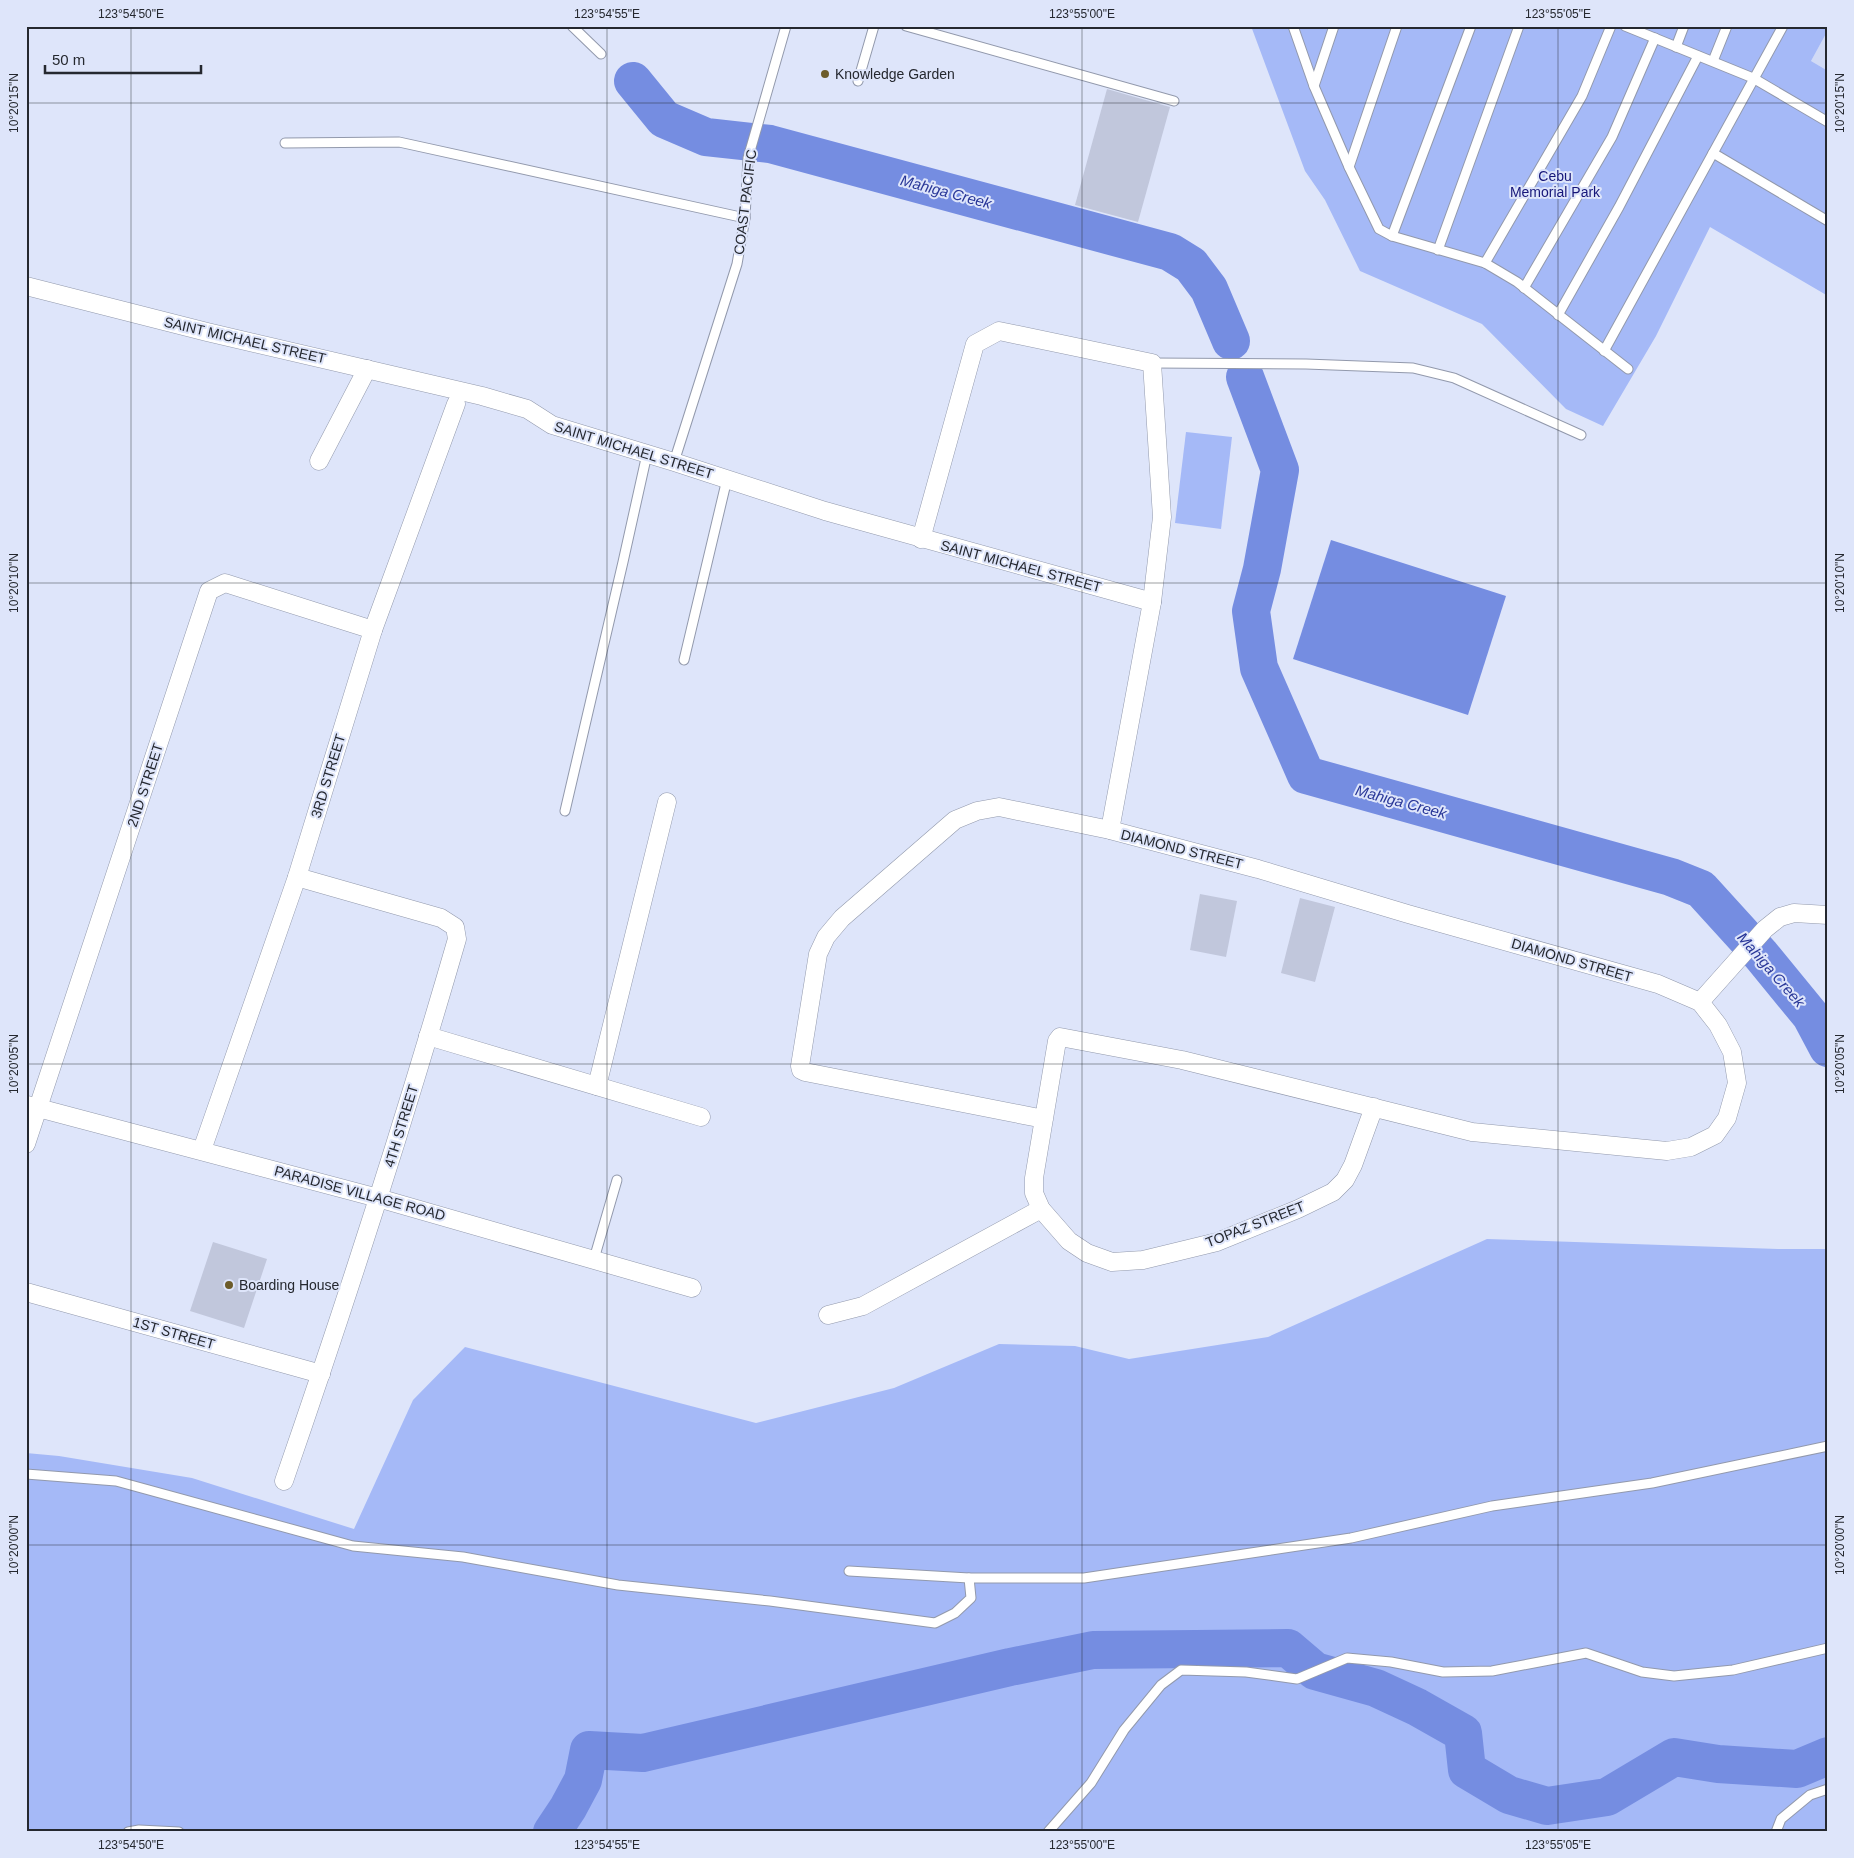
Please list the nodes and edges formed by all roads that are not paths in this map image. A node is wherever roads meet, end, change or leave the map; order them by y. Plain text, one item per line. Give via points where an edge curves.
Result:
1 (572, 26) edge
2 (786, 26) edge
3 (874, 26) edge
4 (906, 26) edge
5 (1293, 26) edge
6 (1334, 26) edge
7 (1397, 26) edge
8 (1471, 26) edge
9 (1519, 26) edge
10 (1611, 26) edge
11 (1625, 26) edge
12 (1684, 26) edge
13 (1727, 26) edge
14 (1783, 26) edge
15 (917, 28) edge
16 (1655, 38) junction
17 (1676, 47) junction
18 (601, 54) dead end
19 (1698, 56) junction
20 (1713, 61) junction
21 (1753, 78) junction
22 (858, 81) dead end
23 (1314, 86) junction
24 (1174, 101) dead end
25 (1828, 122) edge
26 (284, 143) dead end
27 (1713, 153) junction
28 (1349, 167) junction
29 (745, 218) junction
30 (1828, 221) edge
31 (1392, 236) junction
32 (1438, 250) junction
33 (1485, 263) junction
34 (26, 286) edge
35 (1524, 288) junction
36 (1558, 315) junction
37 (1604, 350) junction
38 (1152, 363) junction
39 (367, 369) junction
40 (1628, 369) dead end
41 (456, 404) dead end
42 (1581, 435) dead end
43 (647, 454) junction
44 (319, 461) dead end
45 (674, 462) junction
46 (727, 479) junction
47 (921, 539) junction
48 (1152, 602) junction
49 (373, 630) junction
50 (684, 660) dead end
51 (667, 802) dead end
52 (565, 812) dead end
53 (1110, 830) junction
54 (297, 877) junction
55 (1828, 915) edge
56 (1700, 1002) junction
57 (428, 1036) junction
58 (1064, 1036) joint
59 (597, 1086) junction
60 (32, 1106) edge
61 (1374, 1107) junction
62 (701, 1117) dead end
63 (1044, 1119) junction
64 (26, 1144) edge
65 (202, 1150) junction
66 (616, 1180) dead end
67 (378, 1198) junction
68 (1041, 1209) junction
69 (594, 1258) junction
70 (692, 1288) dead end
71 (26, 1292) edge
72 (828, 1315) dead end
73 (321, 1374) junction
74 (1828, 1446) edge
75 (26, 1474) edge
76 (284, 1481) dead end
77 (849, 1571) dead end
78 (969, 1578) junction
79 (1828, 1648) edge
80 (1828, 1789) edge
81 (128, 1832) edge
82 (179, 1832) edge
83 (1048, 1832) edge
84 (1776, 1832) edge

1 - 18 lane
2 - 29 lane, COAST PACIFIC via 748,158
3 - 22 lane
4 - 15 lane
5 - 23 lane
6 - 23 lane
7 - 28 lane
8 - 31 lane
9 - 32 lane
10 - 33 lane via 1582,96
11 - 16 lane
12 - 17 lane
13 - 20 lane
14 - 21 lane
15 - 24 lane
16 - 17 lane
16 - 35 lane via 1612,137
17 - 19 lane
19 - 20 lane
19 - 36 lane
20 - 21 lane
21 - 25 lane
21 - 27 lane
23 - 28 lane
26 - 29 lane via 399,142
27 - 30 lane
27 - 37 lane
28 - 31 lane via 1379,230
29 - 45 lane, COAST PACIFIC via 737,264
31 - 32 lane
32 - 33 lane
33 - 35 lane
34 - 39 street, SAINT MICHAEL STREET
35 - 36 lane
36 - 37 lane
37 - 40 lane
38 - 42 lane via 1413,368 1454,378
38 - 47 street via 999,331 975,344
38 - 48 street via 1162,517
39 - 43 street, SAINT MICHAEL STREET via 527,409 552,425
39 - 44 street
41 - 49 street, 3RD STREET
43 - 45 street, SAINT MICHAEL STREET
43 - 52 lane
45 - 46 street, SAINT MICHAEL STREET
46 - 47 street, SAINT MICHAEL STREET
46 - 50 lane
47 - 48 street, SAINT MICHAEL STREET
48 - 53 street
49 - 54 street, 3RD STREET
49 - 60 street, 2ND STREET via 225,583 210,591
51 - 59 street
53 - 56 street, DIAMOND STREET via 1658,984
53 - 63 street, DIAMOND STREET via 999,807 955,820 842,918 826,937 818,954 801,1070
54 - 57 street, 4TH STREET via 441,918 455,927 456,940
54 - 65 street, 3RD STREET
55 - 56 street via 1794,913 1780,917 1765,929
56 - 61 street, DIAMOND STREET via 1718,1025 1732,1052 1737,1083 1727,1118 1715,1135 1691,1147 1667,1151 1472,1132
57 - 59 street
57 - 67 street, 4TH STREET
58 - 61 street, DIAMOND STREET via 1182,1060
58 - 63 street, TOPAZ STREET via 1057,1041
59 - 62 street
60 - 64 street, 2ND STREET
60 - 65 street, PARADISE VILLAGE ROAD
61 - 68 street, TOPAZ STREET via 1345,1180 1333,1192 1217,1242 1143,1260 1112,1262 1087,1253 1070,1241
63 - 68 street, TOPAZ STREET via 1034,1178 1034,1193
65 - 67 street, PARADISE VILLAGE ROAD
66 - 69 lane
67 - 69 street, PARADISE VILLAGE ROAD
67 - 73 street, 4TH STREET
68 - 72 street via 863,1306
69 - 70 street, PARADISE VILLAGE ROAD
71 - 73 street, 1ST STREET
73 - 76 street, 4TH STREET
74 - 78 lane via 1652,1483 1492,1506 1352,1538 1084,1578
75 - 78 lane via 116,1481 353,1546 463,1557 618,1585 935,1623 971,1598
77 - 78 lane
79 - 83 lane via 1733,1670 1674,1676 1642,1672 1586,1653 1492,1671 1443,1672 1347,1658 1297,1679 1246,1672 1181,1670 1161,1685 1124,1730 1091,1783
80 - 84 lane via 1810,1794 1781,1819
81 - 82 lane

